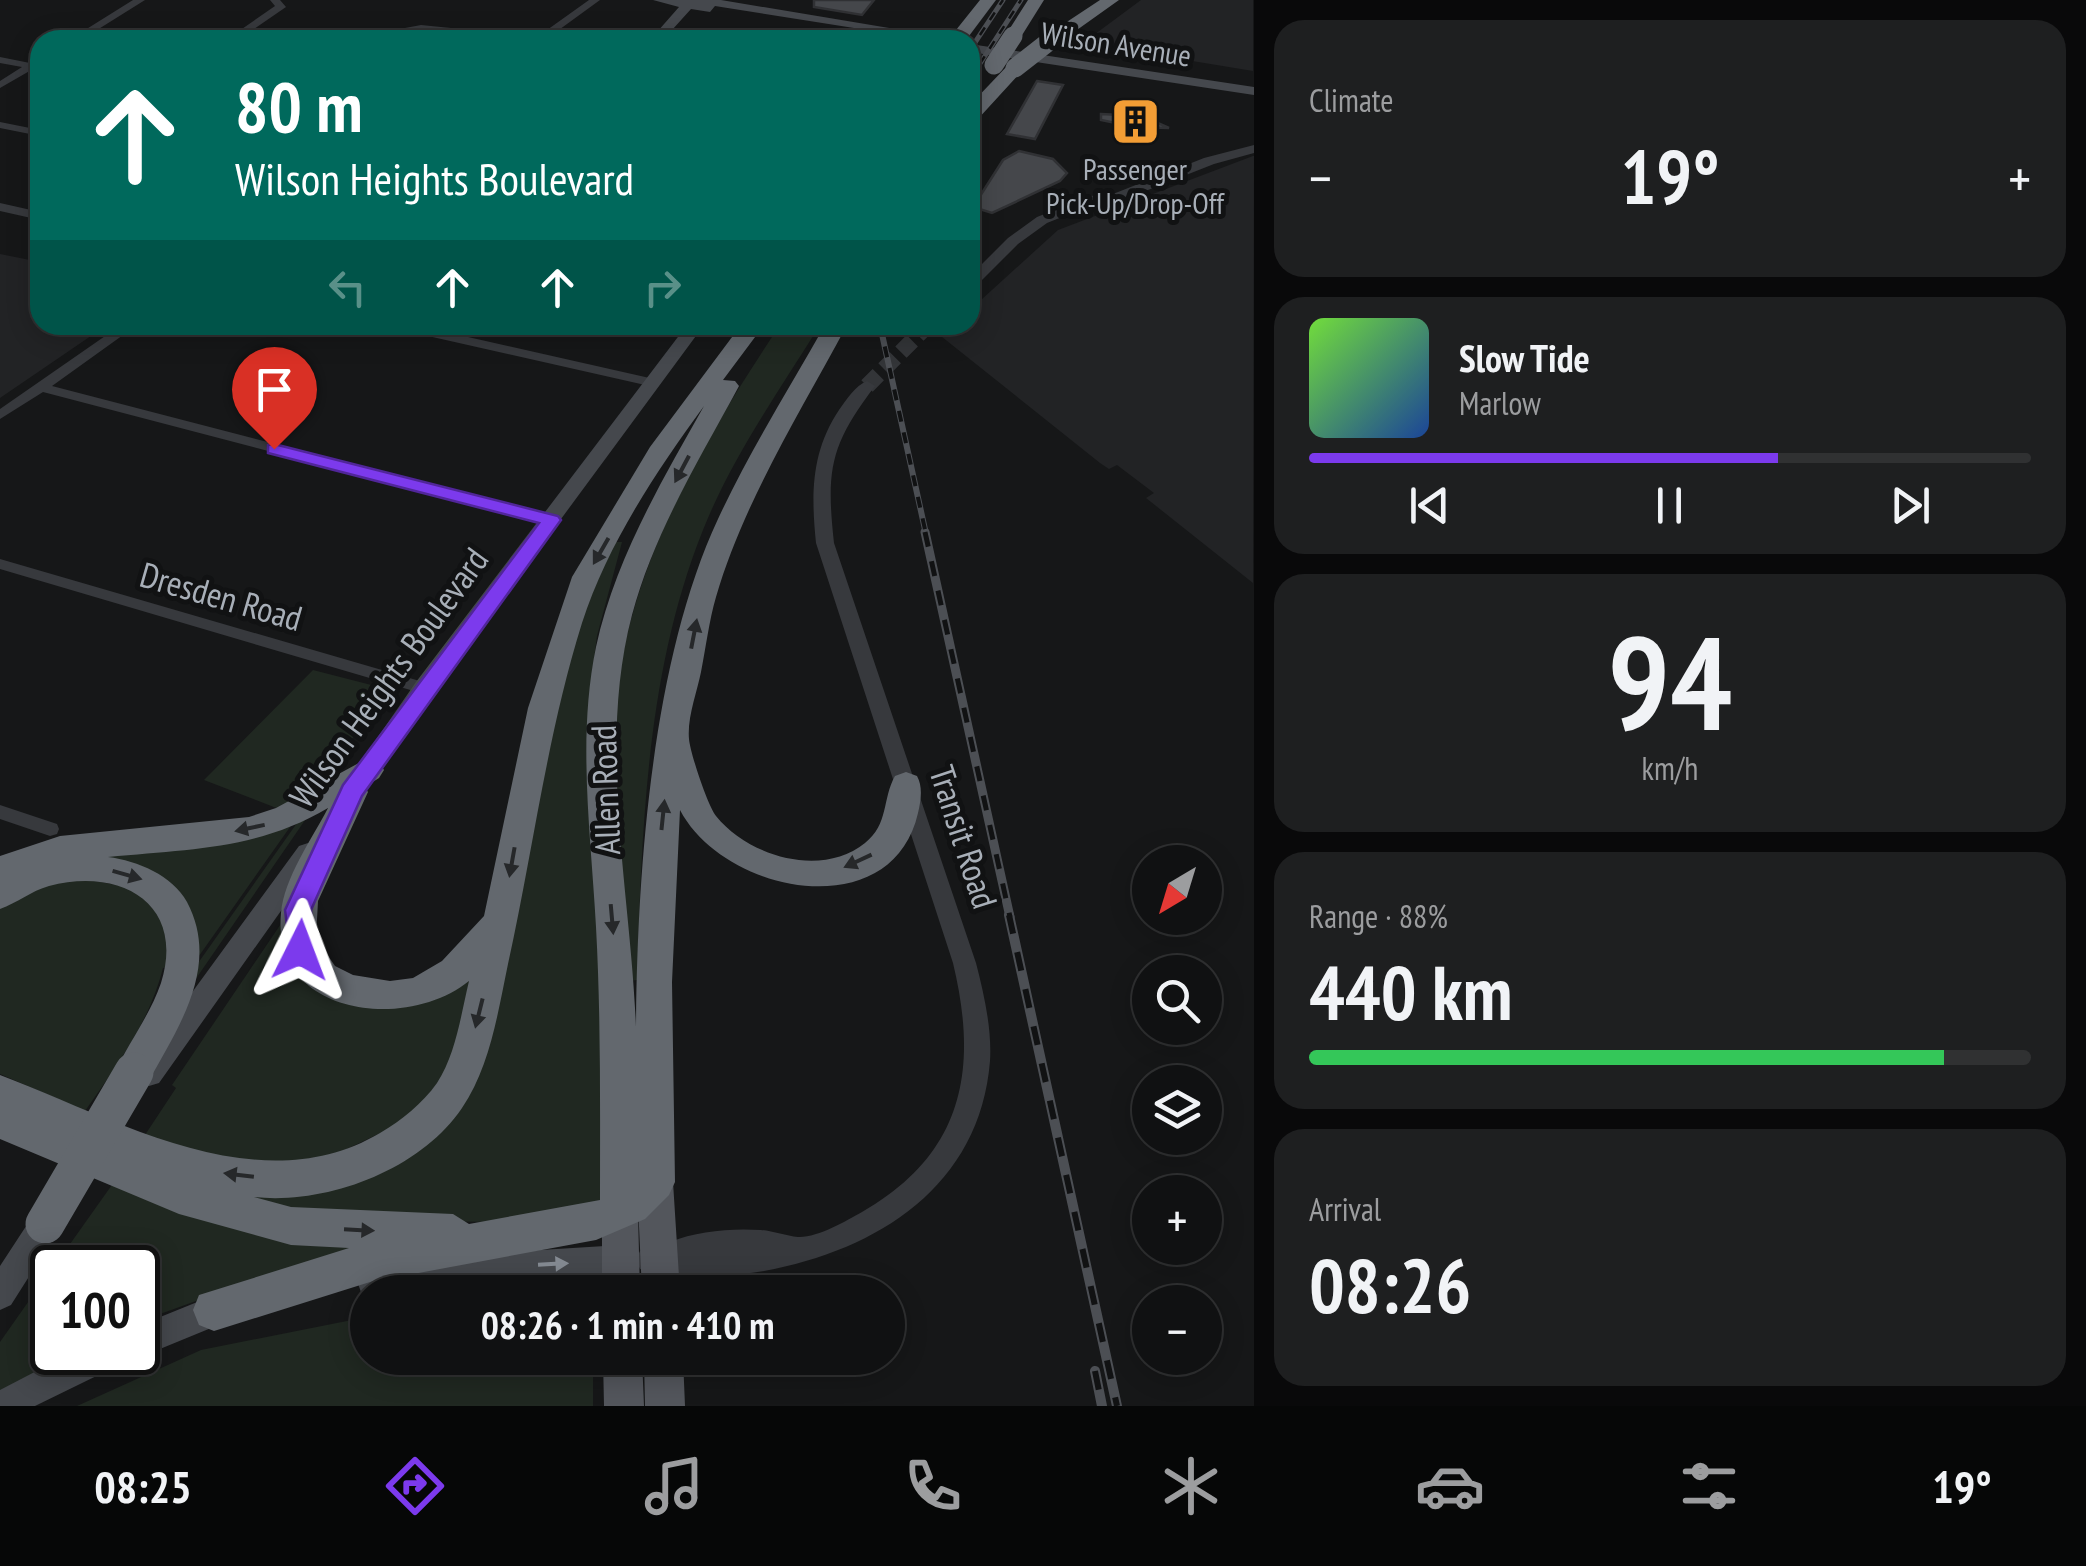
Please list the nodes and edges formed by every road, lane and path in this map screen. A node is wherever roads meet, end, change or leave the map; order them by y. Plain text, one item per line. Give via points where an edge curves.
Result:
1 (140, 0) edge
2 (275, 0) edge
3 (596, 0) edge
4 (660, 0) edge
5 (978, 0) edge
6 (988, 0) edge
7 (1036, 0) edge
8 (1045, 0) edge
9 (1110, 1) edge
10 (692, 2) edge
11 (1018, 28) junction
12 (90, 30) edge
13 (246, 30) edge
14 (398, 30) edge
15 (425, 30) edge
16 (552, 30) edge
17 (665, 30) edge
18 (857, 30) edge
19 (892, 30) edge
20 (967, 30) edge
21 (969, 30) edge
22 (980, 43) edge
23 (980, 43) edge
24 (0, 60) edge
25 (30, 62) edge
26 (30, 67) edge
27 (1254, 83) edge
28 (0, 85) edge
29 (980, 88) edge
30 (1254, 91) edge
31 (980, 105) edge
32 (0, 125) edge
33 (30, 131) edge
34 (1254, 141) edge
35 (1254, 149) edge
36 (1095, 198) junction
37 (0, 207) edge
38 (30, 214) edge
39 (980, 275) edge
40 (116, 335) edge
41 (441, 335) edge
42 (689, 335) edge
43 (746, 335) edge
44 (760, 335) edge
45 (831, 335) edge
46 (654, 383) junction
47 (867, 386) tunnel mouth
48 (41, 387) junction
49 (0, 415) edge
50 (551, 520) junction
51 (0, 564) edge
52 (424, 688) junction
53 (675, 730) junction
54 (360, 781) junction
55 (906, 784) junction
56 (0, 812) edge
57 (50, 829) dead end
58 (0, 869) edge
59 (0, 895) edge
60 (502, 918) junction
61 (140, 1075) junction
62 (0, 1092) edge
63 (0, 1122) edge
64 (655, 1182) junction
65 (620, 1213) junction
66 (45, 1224) joint
67 (514, 1236) junction
68 (621, 1275) edge
69 (661, 1275) edge
70 (666, 1275) edge
71 (350, 1285) edge
72 (0, 1294) edge
73 (214, 1310) junction
74 (160, 1333) edge
75 (58, 1375) edge
76 (623, 1375) edge
77 (664, 1375) edge
78 (3, 1406) edge
79 (624, 1406) edge
80 (665, 1406) edge

1 - 12 street
2 - 13 street via 280,6
3 - 16 street
4 - 10 main road, Wilson Avenue
5 - 20 highway
6 - 21 highway
7 - 11 highway
8 - 11 highway
9 - 31 highway, bridge via 1047,42
10 - 17 main road
10 - 18 main road, Wilson Avenue
10 - 19 main road, Wilson Avenue
11 - 29 highway, bridge
14 - 15 street
22 - 27 main road, Wilson Avenue
23 - 30 main road, Wilson Avenue
24 - 25 street
26 - 28 street
32 - 33 street
34 - 36 street via 1194,155
35 - 36 street via 1115,198
36 - 39 street via 1028,229
37 - 38 street
40 - 48 street
41 - 46 street
42 - 46 main road, Wilson Heights Boulevard
43 -> 60 highway via 653,463 585,579 527,774
44 -> 65 highway, Allen Road via 674,483 630,583 611,647 600,758 613,925
53 -> 45 highway, Allen Road via 701,600 731,519
46 - 50 main road, Wilson Heights Boulevard
47 - 55 street, Transit Road via 848,405 827,446 819,496 825,543
48 - 49 street
48 - 50 street
50 - 52 main road, Wilson Heights Boulevard
51 - 52 street, Dresden Road
52 - 54 main road, Wilson Heights Boulevard
55 -> 53 highway via 896,830 874,854 822,873 779,871 747,860 700,819
64 -> 53 highway, Allen Road via 654,982 662,823
54 -> 58 highway via 250,830 60,849
54 - 60 highway via 298,910 300,950 330,984 364,996 402,996 434,986 461,970
54 - 61 main road, Wilson Heights Boulevard
55 - 70 street, Transit Road via 975,1008 969,1107 946,1158 918,1191 846,1237
56 - 57 street
59 -> 61 highway via 50,872 79,870 125,872 167,898 182,922 183,958
60 -> 62 highway via 468,1056 449,1095 425,1125 368,1160 322,1176 238,1177 170,1159
61 - 66 highway, bridge
63 -> 67 highway via 179,1195 291,1226
64 - 65 highway
64 - 69 main road, Allen Road
65 - 67 highway
65 - 68 main road, Allen Road
66 - 72 main road
67 - 73 highway via 370,1262
73 -> 71 main road
73 - 74 main road
75 - 78 main road
76 - 79 main road
77 - 80 main road

